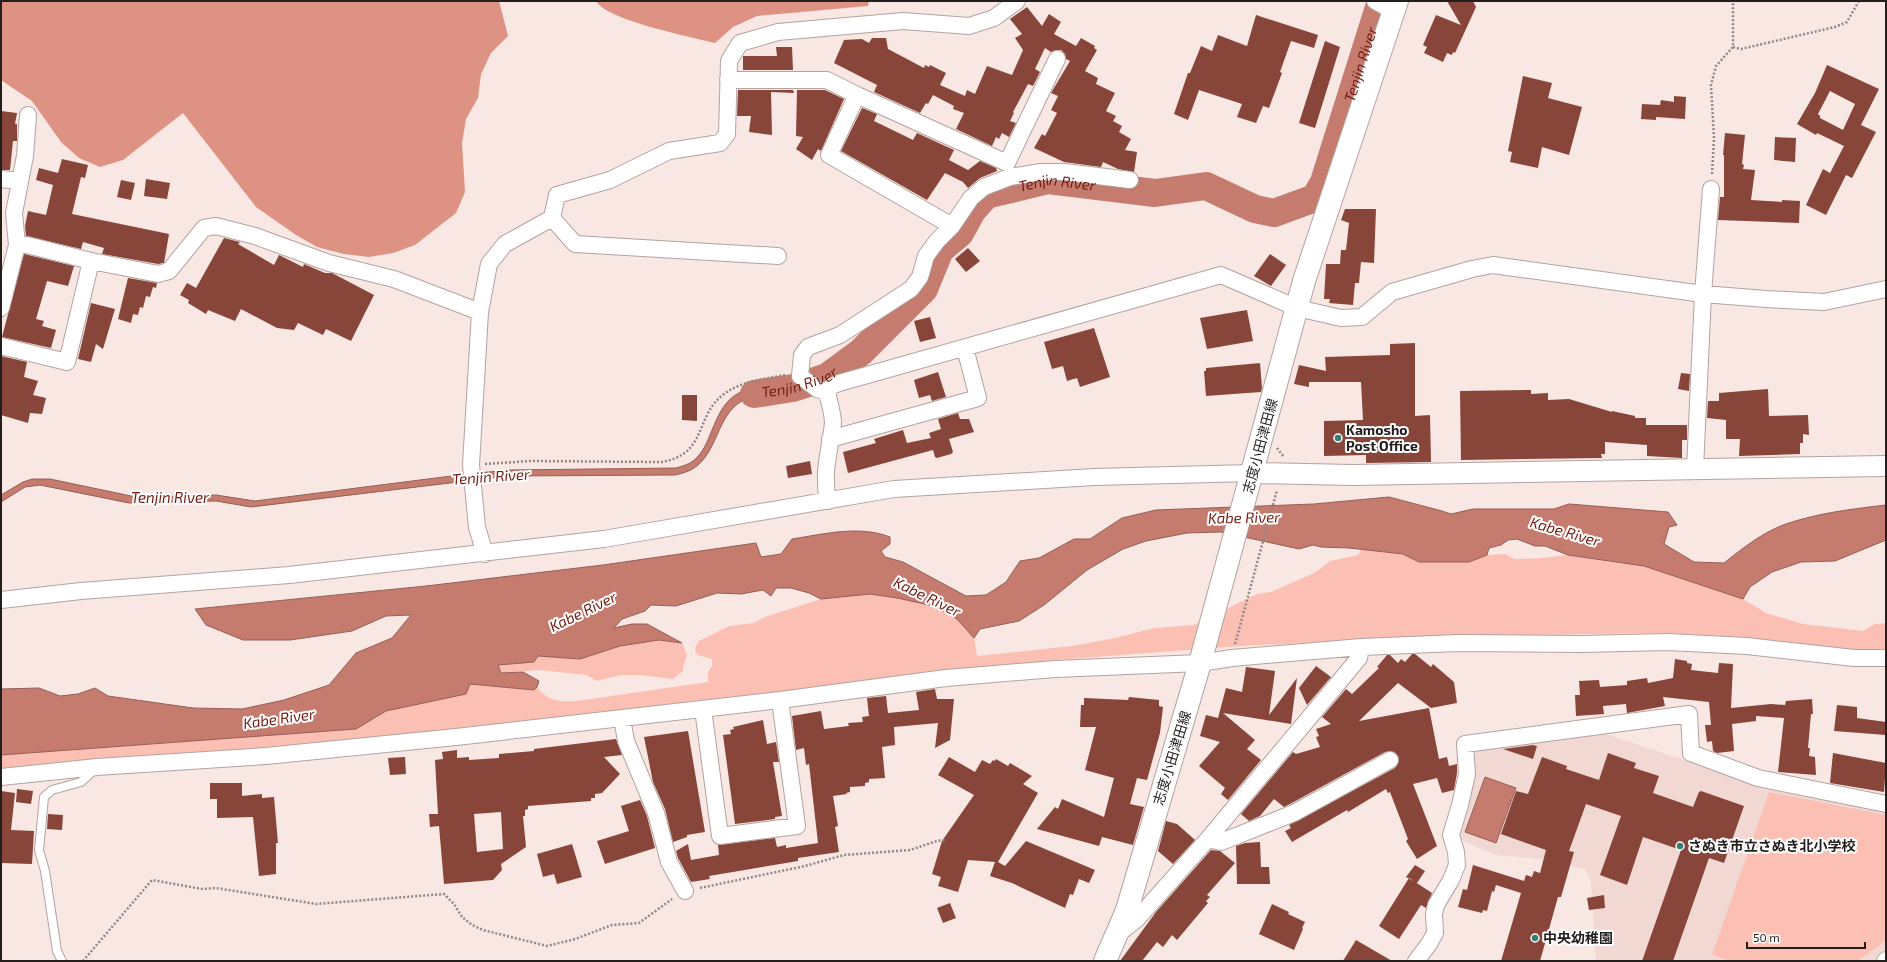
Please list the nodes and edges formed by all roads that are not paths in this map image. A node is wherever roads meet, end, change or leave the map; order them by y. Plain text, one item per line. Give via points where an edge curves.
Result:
1 (1017, 1) edge
2 (1385, 5) edge
3 (1057, 59) dead end
4 (728, 80) junction
5 (857, 95) junction
6 (28, 115) dead end
7 (1008, 170) junction
8 (1, 179) edge
9 (1130, 180) dead end
10 (20, 181) junction
11 (1711, 189) road end
12 (552, 218) junction
13 (952, 226) junction
14 (18, 245) junction
15 (778, 256) dead end
16 (91, 261) junction
17 (1886, 289) edge
18 (1703, 294) junction
19 (1, 308) edge
20 (1297, 308) junction
21 (480, 312) junction
22 (1, 346) edge
23 (966, 354) junction
24 (817, 388) junction
25 (830, 439) junction
26 (1886, 466) edge
27 (1695, 469) junction
28 (1250, 480) junction
29 (828, 501) junction
30 (484, 554) junction
31 (1, 600) edge
32 (1361, 647) junction
33 (1854, 658) junction
34 (1886, 658) edge
35 (1202, 659) junction
36 (1886, 670) edge
37 (780, 700) junction
38 (703, 709) junction
39 (622, 718) junction
40 (1390, 760) dead end
41 (98, 767) junction
42 (1, 777) edge
43 (1886, 804) edge
44 (1208, 839) junction
45 (685, 892) road end
46 (1118, 934) junction
47 (62, 961) edge
48 (1104, 961) edge
49 (1416, 961) edge

1 - 4 street via 994,18 969,26 903,21 778,32 740,43 729,61
2 - 20 main road, 志度小田津田線
3 - 7 street
4 - 5 street via 827,80
4 - 12 street via 726,134 720,143 669,151 610,180 557,195
5 - 7 street
5 - 13 street via 829,155
6 - 10 street
7 - 9 street via 1065,172
7 - 13 street via 971,198
8 - 10 street
10 - 14 street via 14,213
11 - 18 street
12 - 15 street via 575,244
12 - 21 street via 505,244 489,264
13 - 24 street via 926,256 920,277 911,289 840,335 808,347 802,354
14 - 16 street
14 - 19 street
16 - 21 street via 158,274 169,271 204,228 216,226 255,236 330,263 394,279
16 - 22 street via 67,362
17 - 18 street via 1824,302
18 - 20 street via 1493,265 1392,292 1362,317 1341,318
18 - 27 street
20 - 23 street via 1221,275
20 - 28 main road, 志度小田津田線
21 - 30 street via 471,473 477,527
23 - 24 street
23 - 25 street via 978,398
24 - 25 street via 833,421
25 - 29 street via 826,457 825,486
26 - 27 street
27 - 28 street via 1353,475
28 - 29 street via 1094,477 968,483 894,489
28 - 35 main road, 志度小田津田線
29 - 30 street via 604,539
30 - 31 street via 290,576 81,591
32 - 33 street via 1458,643 1667,642 1747,646
32 - 35 street
32 - 44 street via 1359,658
33 - 34 street
33 - 36 street via 1872,667
35 - 37 street via 946,678
35 - 46 main road, 志度小田津田線
37 - 38 street
37 - 38 street via 797,826 720,836
38 - 39 street
39 - 41 street via 266,756
39 - 45 street via 626,741 656,813 669,862
40 - 44 street via 1294,813 1221,842
41 - 42 street
41 - 47 lane via 81,782 52,790 44,797 39,850 45,871 57,951
43 - 49 street via 1758,778 1690,753 1689,714 1465,744 1467,774 1451,835 1456,852 1456,865 1451,880 1436,904 1435,933
44 - 46 street via 1137,919
46 - 48 main road, 志度小田津田線

